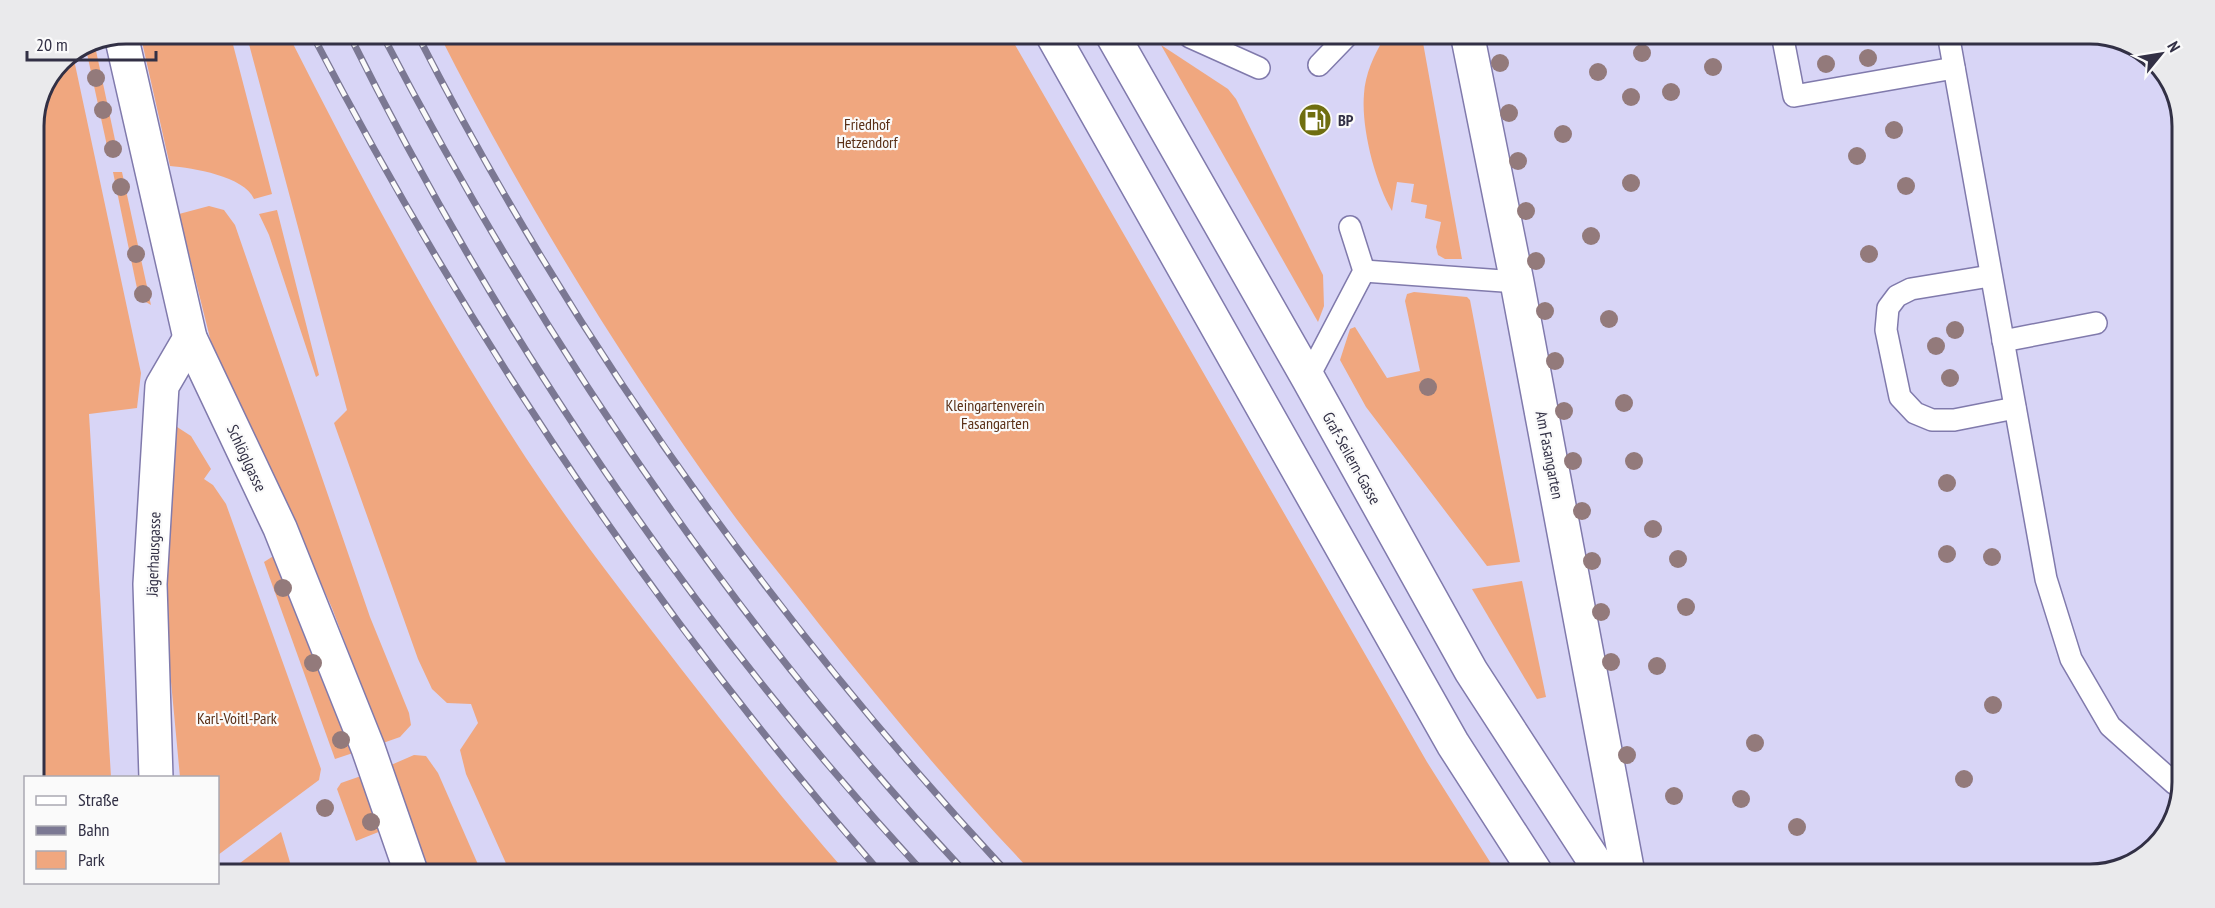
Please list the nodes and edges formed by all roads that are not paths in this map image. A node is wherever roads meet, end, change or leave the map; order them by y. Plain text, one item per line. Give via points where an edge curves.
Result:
1 (123, 44) edge
2 (1058, 44) edge
3 (1118, 44) edge
4 (1206, 44) edge
5 (1339, 44) edge
6 (1469, 44) edge
7 (1784, 44) edge
8 (1950, 44) edge
9 (1319, 65) dead end
10 (1259, 68) dead end
11 (1954, 68) junction
12 (1350, 227) dead end
13 (1364, 271) junction
14 (1990, 276) junction
15 (1517, 282) junction
16 (2096, 322) dead end
17 (190, 338) junction
18 (2003, 341) junction
19 (1308, 378) junction
20 (2015, 408) junction
21 (156, 776) edge
22 (2172, 781) edge
23 (408, 864) edge
24 (1530, 864) edge
25 (1596, 864) edge
26 (1626, 864) edge

1 - 17 street, Schlöglgasse
2 - 24 street via 1453,744
3 - 19 street, Graf-Seilern-Gasse
4 - 10 lane
5 - 9 lane
6 - 15 street, Am Fasangarten
7 - 11 lane via 1794,96
8 - 11 lane
11 - 14 lane
12 - 13 lane
13 - 15 lane
13 - 19 lane
14 - 18 lane
14 - 20 lane via 1911,289 1897,296 1888,308 1886,330 1900,397 1915,413 1932,420 1954,420
15 - 26 street, Am Fasangarten
16 - 18 lane
17 - 21 street, Jägerhausgasse via 162,386 150,584
17 - 23 street, Schlöglgasse via 280,528 368,748
18 - 20 lane
19 - 25 street, Graf-Seilern-Gasse via 1471,671
20 - 22 lane via 2046,579 2071,659 2110,726

